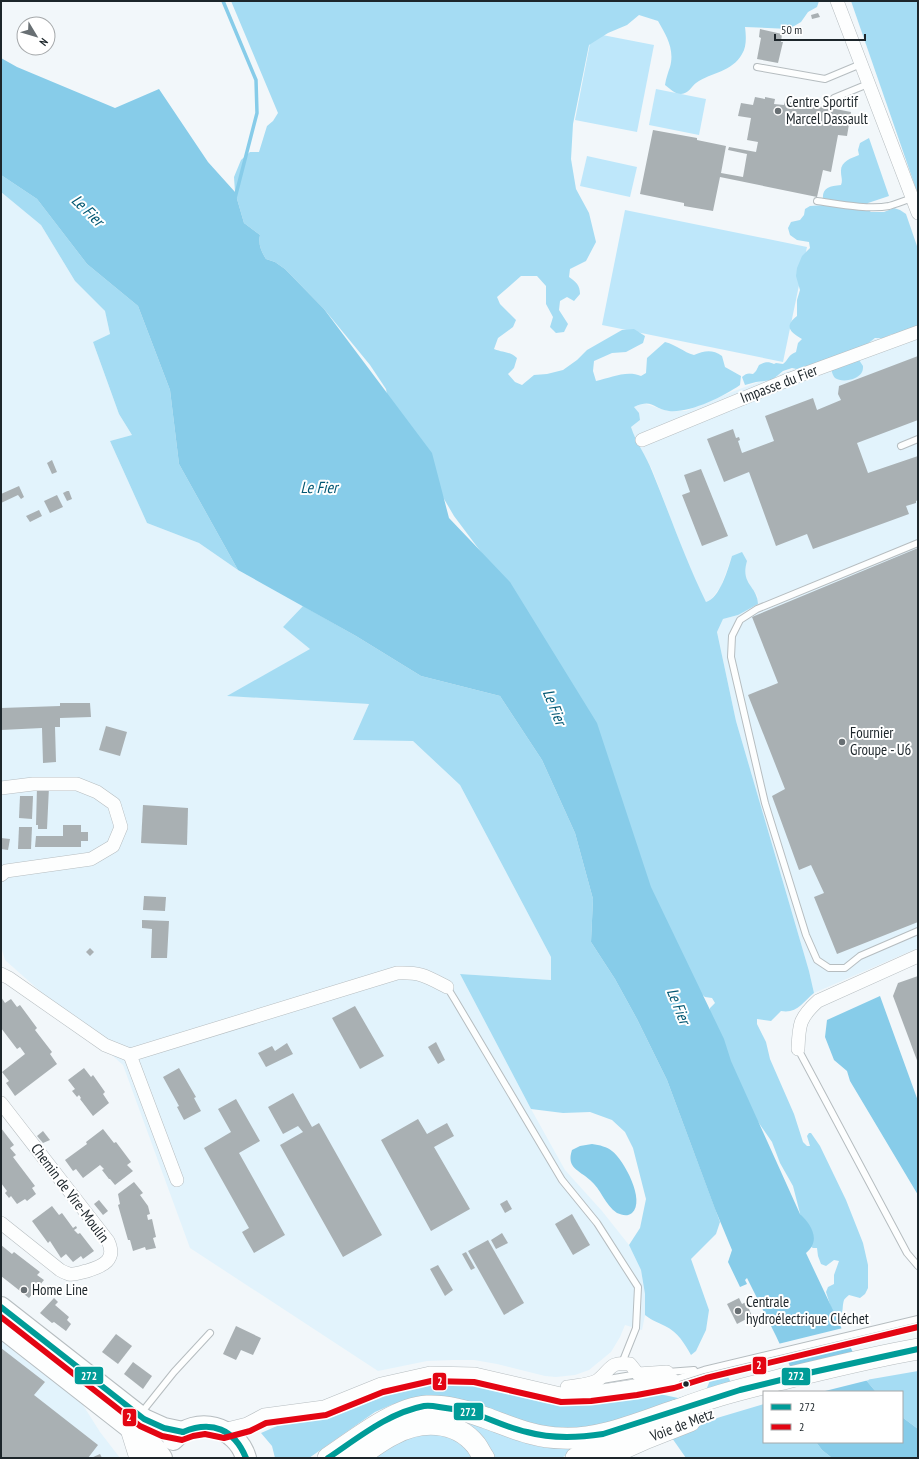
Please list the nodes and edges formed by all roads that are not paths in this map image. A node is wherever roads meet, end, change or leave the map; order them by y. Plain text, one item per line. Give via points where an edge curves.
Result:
1 (837, 1) edge
2 (861, 64) junction
3 (757, 67) dead end
4 (868, 84) junction
5 (834, 98) dead end
6 (912, 198) junction
7 (817, 201) dead end
8 (918, 213) edge
9 (918, 332) edge
10 (918, 439) edge
11 (642, 440) dead end
12 (901, 446) dead end
13 (918, 543) edge
14 (1, 788) edge
15 (1, 875) edge
16 (918, 931) edge
17 (918, 956) edge
18 (1, 974) edge
19 (447, 987) joint
20 (798, 1050) joint
21 (130, 1055) junction
22 (1, 1103) edge
23 (177, 1180) dead end
24 (1, 1224) edge
25 (918, 1266) edge
26 (1, 1307) edge
27 (918, 1319) edge
28 (1, 1327) edge
29 (210, 1333) dead end
30 (918, 1349) edge
31 (622, 1363) junction
32 (918, 1363) edge
33 (704, 1370) junction
34 (670, 1376) junction
35 (637, 1380) junction
36 (597, 1381) junction
37 (547, 1390) junction
38 (766, 1391) edge
39 (791, 1391) edge
40 (763, 1392) edge
41 (750, 1397) edge
42 (146, 1408) dead end
43 (677, 1410) junction
44 (247, 1424) junction
45 (130, 1429) junction
46 (223, 1430) junction
47 (183, 1432) junction
48 (244, 1453) edge
49 (606, 1457) edge
50 (140, 1458) edge
51 (163, 1458) edge
52 (328, 1458) edge
53 (357, 1458) edge
54 (484, 1458) edge
55 (576, 1458) edge

1 - 2 street
2 - 3 lane via 825,79
2 - 4 street
4 - 5 lane
4 - 6 street
6 - 7 lane via 888,206 874,207
6 - 8 street
9 - 11 street, Impasse du Fier via 790,379
10 - 12 lane
13 - 16 lane via 757,608 740,620 732,636 731,657 765,803 806,935 817,960 829,968 845,968 860,956
14 - 15 street via 33,784 77,784 97,792 114,804 121,827 113,846 91,859 6,871
17 - 20 street via 818,1001 801,1021
18 - 21 street via 105,1045
19 - 21 street via 423,974 397,973
19 - 31 lane via 562,1180 597,1223 638,1287 636,1328
20 - 25 lane via 908,1253
21 - 23 street
22 - 24 street, Chemin de Vire-Moulin via 108,1241 111,1254 107,1262 100,1267 67,1274
26 - 47 main road via 144,1419 164,1428
27 - 33 lane
28 - 45 main road
29 - 42 lane via 174,1372
30 - 38 highway, Voie de Metz via 820,1370
31 - 35 street via 630,1364
31 - 36 street via 607,1370
32 - 39 highway
33 - 34 lane
33 - 34 lane
34 - 35 street
35 - 36 lane
35 - 37 street via 578,1394 561,1394
36 - 37 street
37 - 44 street via 475,1374 430,1373 381,1384 324,1407 264,1415
40 - 41 highway, Voie de Metz
41 - 43 highway, Voie de Metz
41 - 49 highway, Voie de Metz
43 - 52 highway via 603,1434 563,1438 541,1436 514,1429 449,1407 426,1406 408,1410 383,1421
43 - 55 highway, Voie de Metz
44 - 46 street
44 - 48 street
45 - 50 highway
45 - 51 main road
46 - 47 main road via 205,1426
46 - 48 main road via 234,1437
47 - 51 main road via 172,1442
53 - 54 highway via 394,1434 431,1423 446,1425 463,1432

